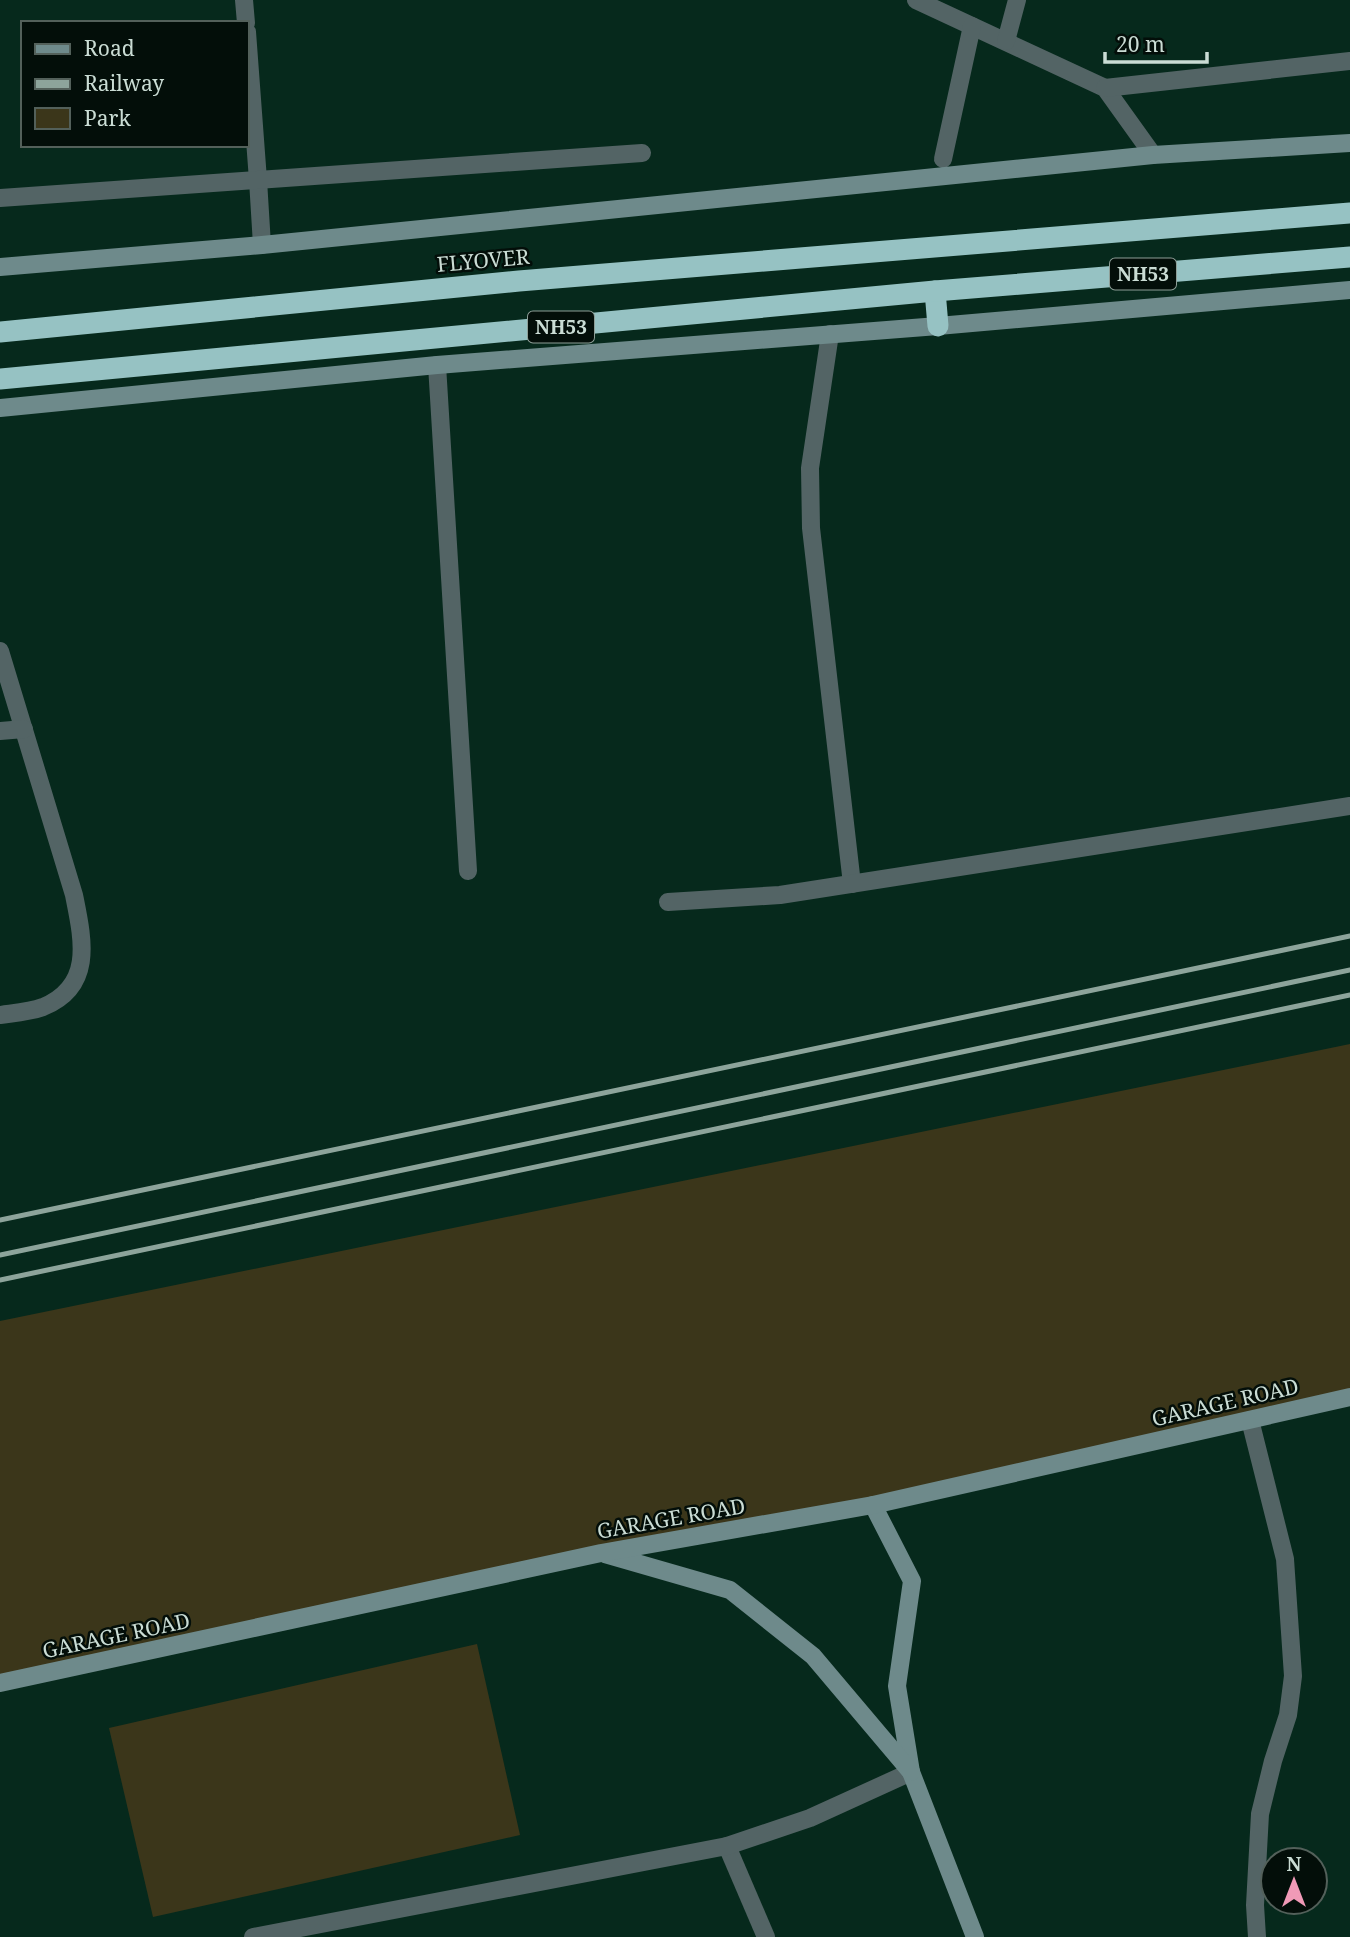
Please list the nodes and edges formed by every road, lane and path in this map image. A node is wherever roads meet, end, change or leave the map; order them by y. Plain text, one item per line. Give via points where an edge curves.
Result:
1 (244, 0) edge
2 (916, 0) edge
3 (1017, 0) edge
4 (246, 21) edge
5 (972, 26) junction
6 (1006, 41) junction
7 (248, 45) edge
8 (1350, 61) edge
9 (1105, 88) junction
10 (1350, 142) edge
11 (642, 153) dead end
12 (1153, 155) junction
13 (943, 159) dead end
14 (258, 180) junction
15 (0, 198) edge
16 (1350, 213) edge
17 (261, 245) junction
18 (1350, 257) edge
19 (0, 267) edge
20 (1350, 290) edge
21 (935, 291) junction
22 (938, 326) junction
23 (0, 331) edge
24 (830, 334) junction
25 (438, 365) junction
26 (0, 379) edge
27 (0, 408) edge
28 (0, 651) edge
29 (23, 729) junction
30 (0, 731) edge
31 (1350, 806) edge
32 (468, 871) dead end
33 (852, 884) junction
34 (668, 902) dead end
35 (0, 1016) edge
36 (1350, 1397) edge
37 (1250, 1420) junction
38 (873, 1505) junction
39 (601, 1553) junction
40 (0, 1683) edge
41 (911, 1772) junction
42 (727, 1846) junction
43 (253, 1937) edge
44 (766, 1937) edge
45 (975, 1937) edge
46 (1257, 1937) edge

1 - 4 street
2 - 5 street
3 - 6 street
5 - 6 street
5 - 13 street
6 - 9 street
7 - 14 street
8 - 9 street
9 - 12 street
10 - 12 street
11 - 14 street
12 - 17 street
14 - 15 street
14 - 17 street
16 - 23 highway, FLYOVER / NH53 via 533,280
17 - 19 street
18 - 21 highway, NH53
20 - 22 street
21 - 22 highway
21 - 26 highway, NH53
22 - 24 street
24 - 25 street
24 - 33 street via 810,468 811,528
25 - 27 street
25 - 32 street
28 - 29 street
29 - 30 street
29 - 35 street via 74,895 82,955 76,980 64,996 40,1008
31 - 33 street
33 - 34 street via 780,895
36 - 37 street, GARAGE ROAD
37 - 38 street, GARAGE ROAD
37 - 46 street via 1285,1559 1293,1675 1288,1715 1260,1814
38 - 39 street, GARAGE ROAD
38 - 41 street via 912,1581 897,1686
39 - 40 street, GARAGE ROAD
39 - 41 street via 730,1590 813,1656
41 - 42 street via 810,1818
41 - 45 street
42 - 43 street
42 - 44 street

